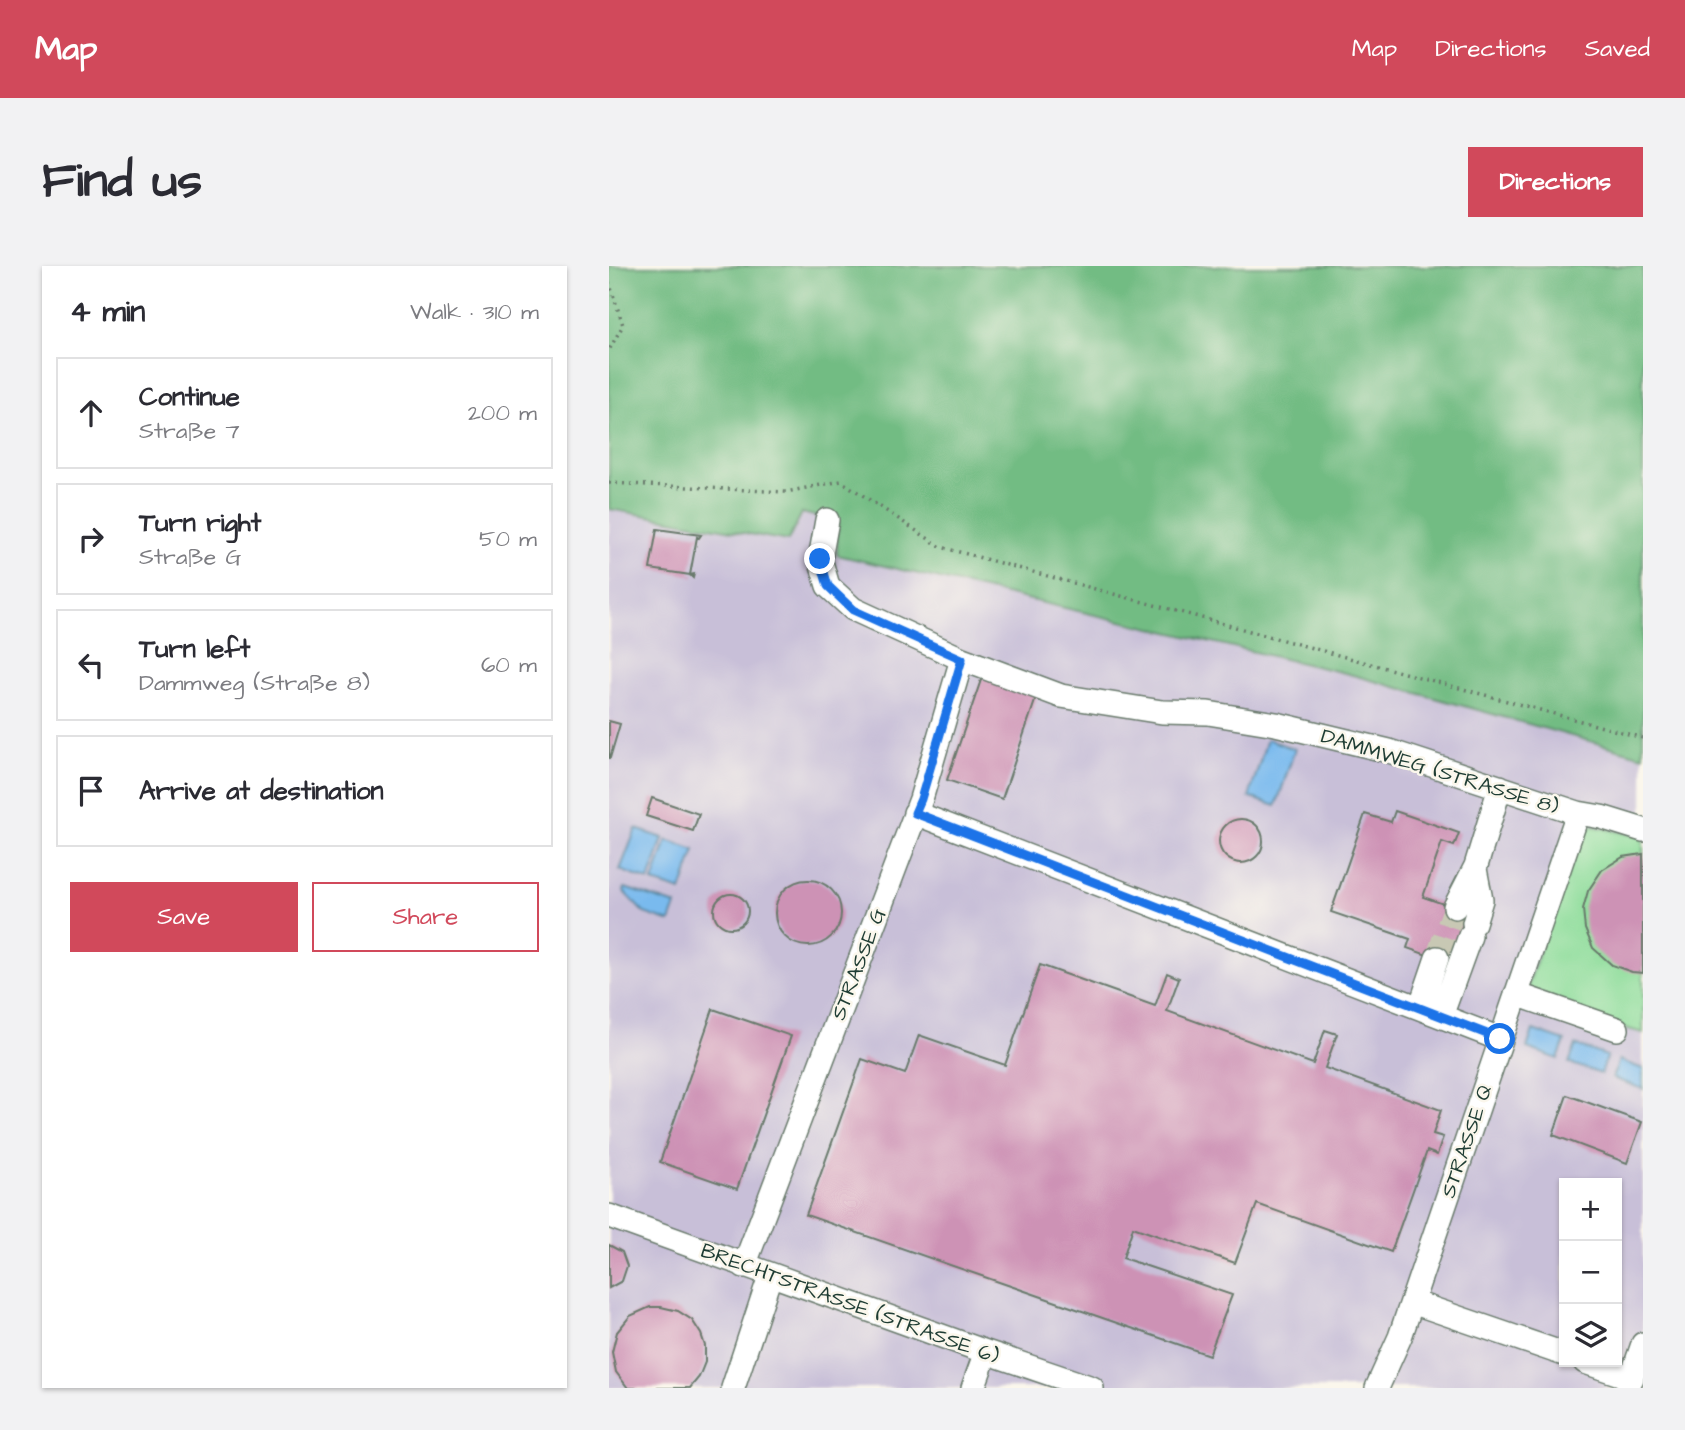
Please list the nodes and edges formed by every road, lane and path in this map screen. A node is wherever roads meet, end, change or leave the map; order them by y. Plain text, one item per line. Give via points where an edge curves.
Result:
1 (609, 282) edge
2 (609, 350) edge
3 (609, 483) edge
4 (827, 520) dead end
5 (962, 659) junction
6 (1643, 737) edge
7 (1500, 788) junction
8 (915, 813) junction
9 (1578, 813) junction
10 (1643, 831) edge
11 (1475, 868) junction
12 (1455, 907) tunnel mouth
13 (1437, 958) tunnel mouth
14 (1516, 994) junction
15 (1431, 1012) junction
16 (1617, 1029) dead end
17 (1500, 1039) junction
18 (609, 1216) edge
19 (744, 1266) junction
20 (770, 1276) junction
21 (1412, 1301) junction
22 (1643, 1344) edge
23 (985, 1352) junction
24 (1559, 1352) edge
25 (1596, 1367) edge
26 (1630, 1383) edge
27 (733, 1388) edge
28 (973, 1388) edge
29 (1092, 1388) edge
30 (1377, 1388) edge

1 - 2 path via 622,325
3 - 6 path via 786,492 841,481 940,547
4 - 5 street, DAMMWEG (STRASSE 8) via 820,559 828,586 853,610
5 - 7 street, DAMMWEG (STRASSE 8) via 1061,696 1276,724 1389,751
5 - 8 street, STRASSE G
7 - 9 street, DAMMWEG (STRASSE 8)
7 - 11 street
8 - 15 street
8 - 19 street, STRASSE G
9 - 10 street, DAMMWEG (STRASSE 8)
9 - 14 street, STRASSE Q
11 - 12 street
11 - 15 street via 1481,900 1472,930
13 - 15 street
14 - 16 street
14 - 17 street, STRASSE Q
15 - 17 street
17 - 21 street, STRASSE Q
18 - 19 street, BRECHTSTRASSE (STRASSE 6)
19 - 20 street, BRECHTSTRASSE (STRASSE 6)
20 - 23 street, BRECHTSTRASSE (STRASSE 6)
20 - 27 street
21 - 24 street
21 - 30 street, STRASSE Q
22 - 26 street
23 - 28 street
23 - 29 street, BRECHTSTRASSE (STRASSE 6)
25 - 26 street

